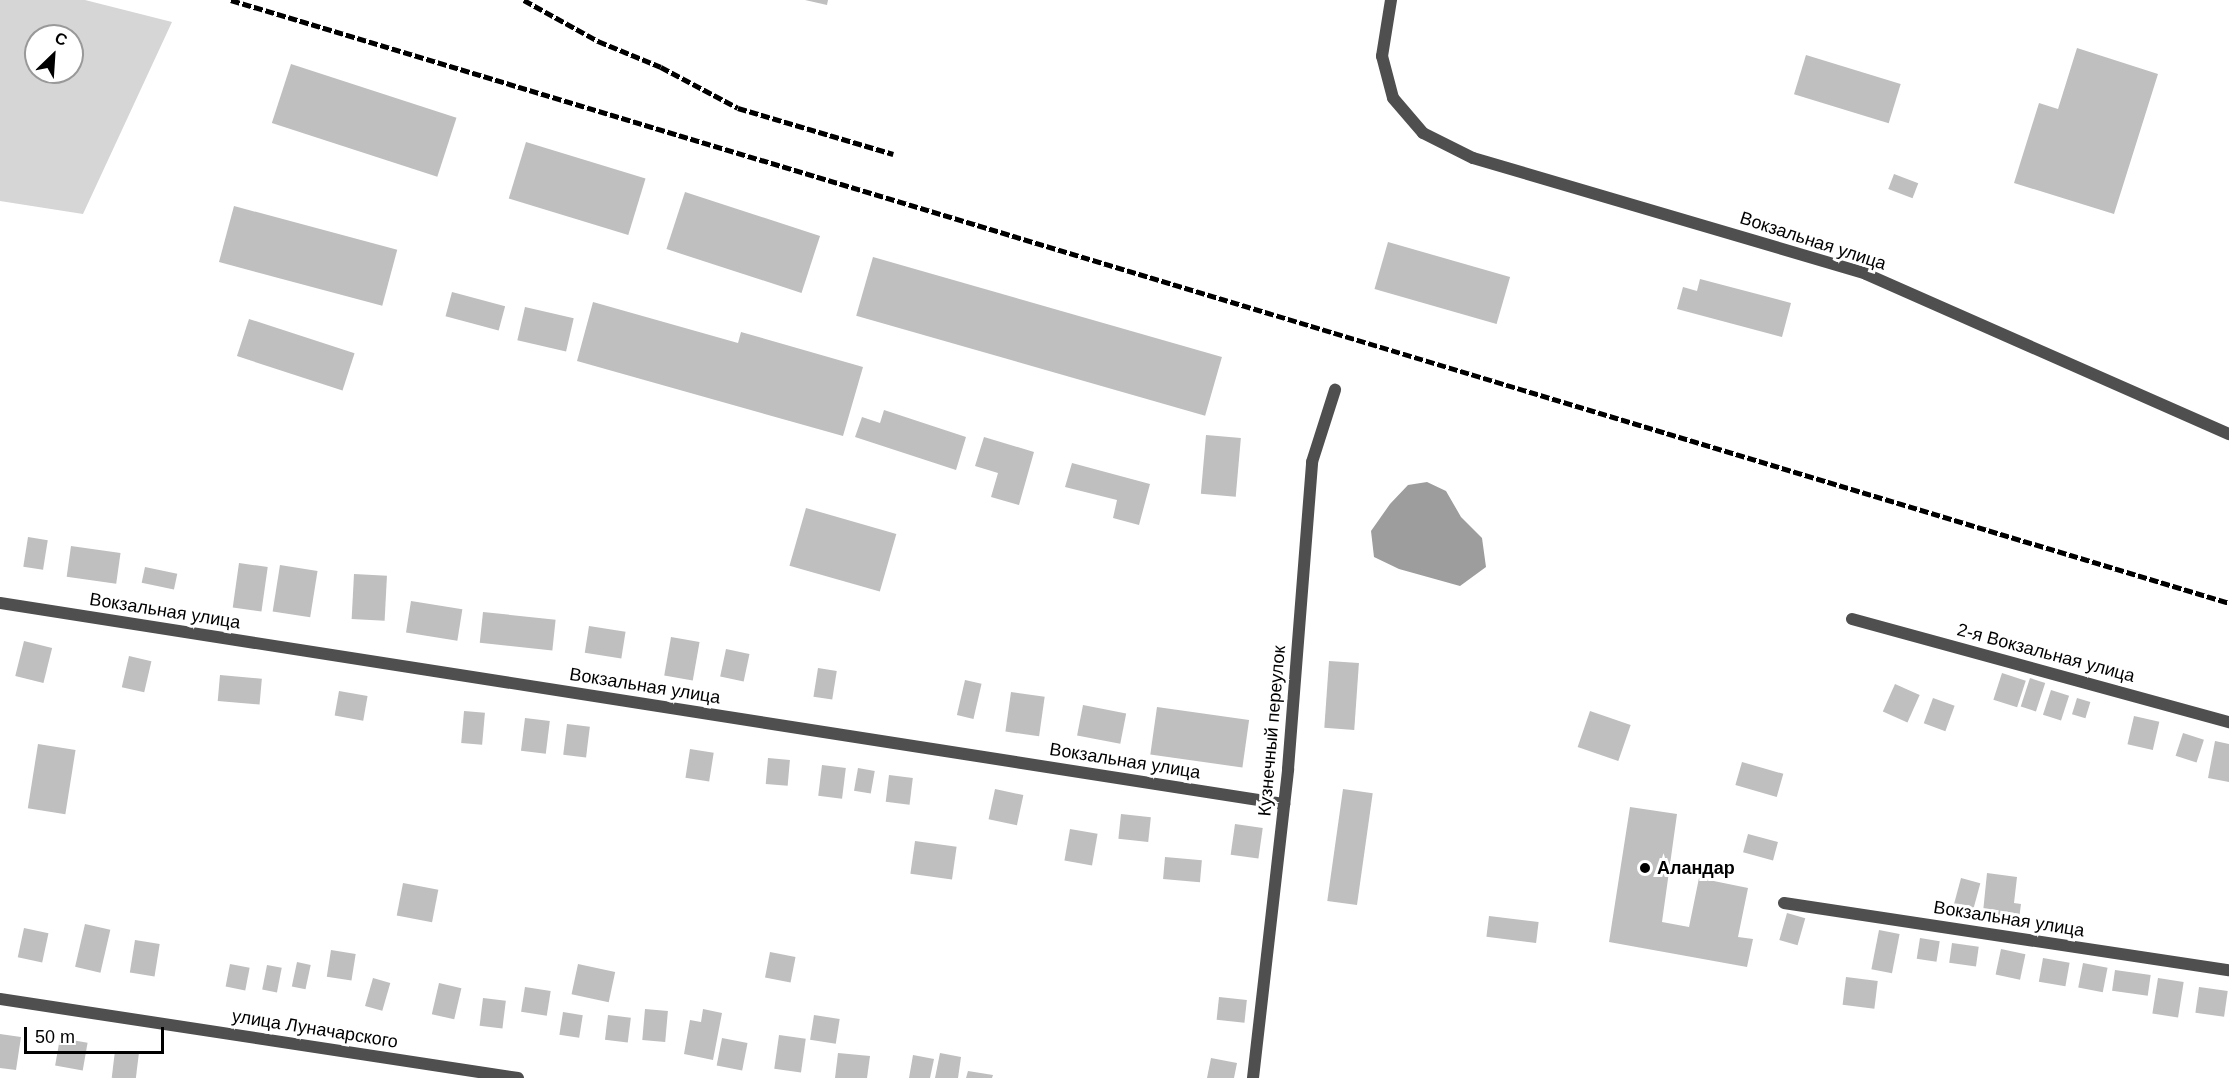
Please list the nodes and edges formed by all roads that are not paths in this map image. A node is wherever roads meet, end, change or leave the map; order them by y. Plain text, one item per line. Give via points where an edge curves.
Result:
1 (1391, 0) edge
2 (1335, 390) dead end
3 (2229, 434) edge
4 (0, 603) edge
5 (1852, 619) dead end
6 (2229, 722) edge
7 (1284, 804) junction
8 (1784, 903) dead end
9 (2229, 970) edge
10 (0, 999) edge
11 (518, 1078) edge
12 (1253, 1078) edge

1 - 3 street, Вокзальная улица via 1382,56 1393,98 1423,133 1473,158 1866,274
2 - 7 street, Кузнечный переулок via 1312,462
4 - 7 street, Вокзальная улица
5 - 6 street, 2-я Вокзальная улица
7 - 12 street, Кузнечный переулок
8 - 9 street, Вокзальная улица
10 - 11 street, улица Луначарского

